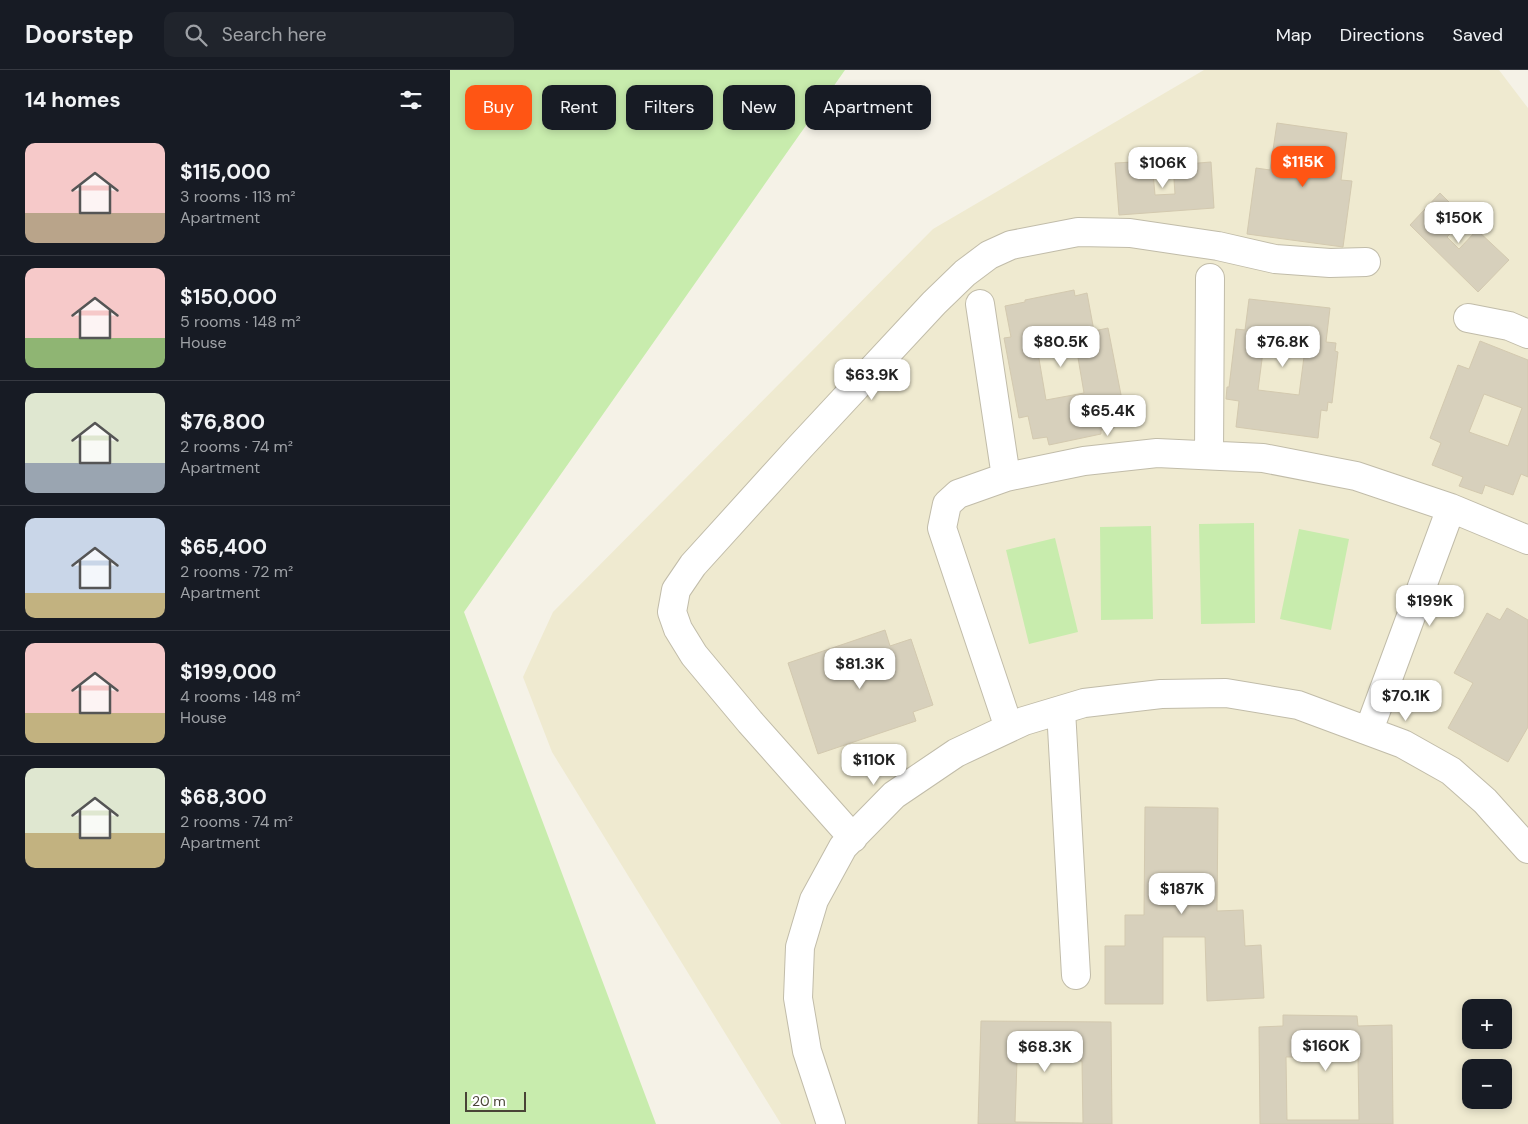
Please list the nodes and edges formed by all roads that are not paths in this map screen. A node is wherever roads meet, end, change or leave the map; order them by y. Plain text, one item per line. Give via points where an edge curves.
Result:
1 (1366, 262) dead end
2 (1210, 278) dead end
3 (980, 304) dead end
4 (1468, 318) dead end
5 (1528, 334) edge
6 (1209, 455) junction
7 (1006, 477) junction
8 (1451, 508) junction
9 (1528, 540) edge
10 (1061, 710) junction
11 (1009, 728) junction
12 (1369, 730) junction
13 (853, 838) junction
14 (1528, 849) edge
15 (1076, 974) dead end
16 (831, 1124) edge

1 - 13 street via 1274,259 1218,246 1130,233 1078,232 1011,245 989,255 965,272 934,303 692,565 676,590 672,612 678,630 694,655
2 - 6 street
3 - 7 street
4 - 5 street via 1509,326
6 - 7 street via 1157,453 1084,461
6 - 8 street via 1263,458 1356,476
7 - 11 street via 958,494 947,504 942,528
8 - 9 street
8 - 12 street
10 - 11 street
10 - 12 street via 1084,703 1161,694 1226,693 1298,705
10 - 15 street
11 - 13 street via 956,753 894,796
12 - 14 street via 1403,744 1451,771 1485,801
13 - 16 street via 843,847 814,900 800,947 798,998 807,1051

